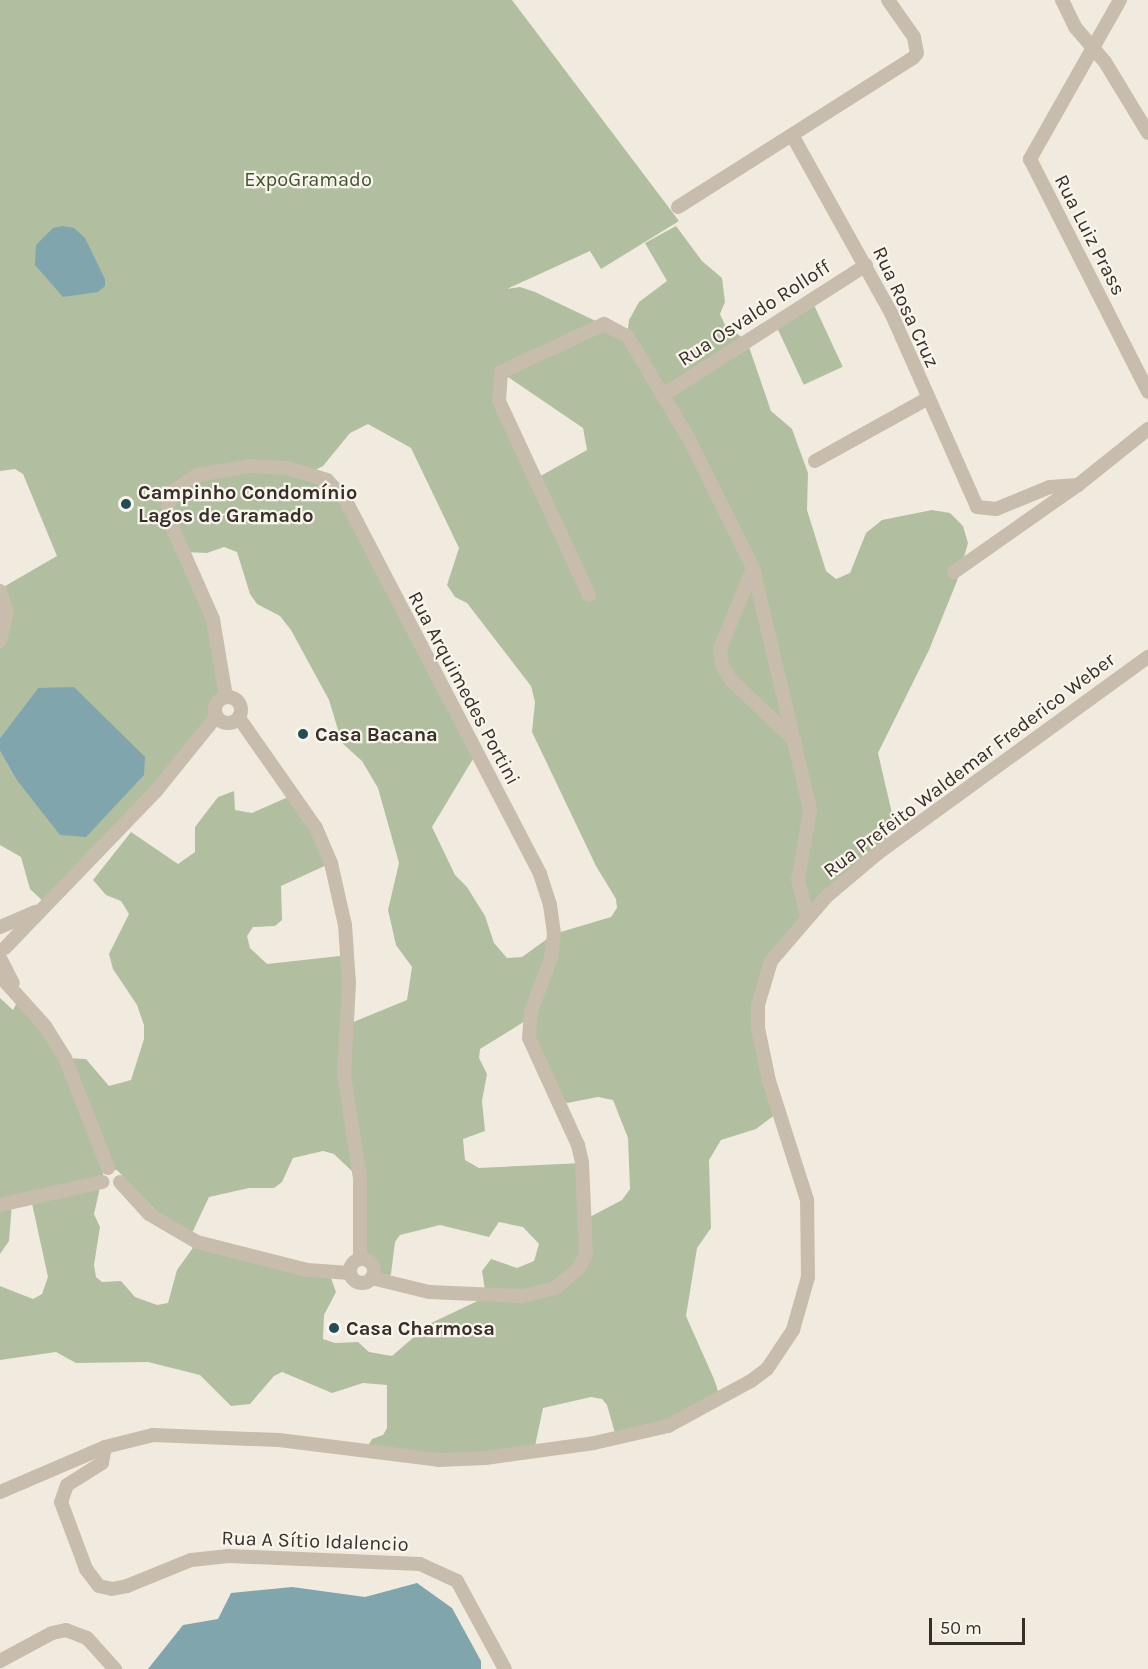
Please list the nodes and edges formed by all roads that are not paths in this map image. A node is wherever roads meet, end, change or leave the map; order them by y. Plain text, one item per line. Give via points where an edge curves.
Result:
1 (888, 0) edge
2 (1062, 0) edge
3 (1120, 0) edge
4 (1093, 48) junction
5 (1148, 133) edge
6 (792, 135) junction
7 (678, 207) dead end
8 (866, 265) junction
9 (1148, 393) edge
10 (663, 394) junction
11 (927, 399) junction
12 (1148, 429) edge
13 (815, 461) dead end
14 (1078, 485) junction
15 (753, 568) junction
16 (954, 572) dead end
17 (0, 591) edge
18 (589, 595) dead end
19 (0, 641) edge
20 (1148, 657) edge
21 (226, 697) junction
22 (216, 717) junction
23 (239, 718) junction
24 (795, 741) junction
25 (43, 909) junction
26 (807, 916) junction
27 (0, 927) edge
28 (0, 934) edge
29 (2, 954) edge
30 (0, 976) edge
31 (20, 996) junction
32 (108, 1168) junction
33 (102, 1182) junction
34 (120, 1182) junction
35 (0, 1205) edge
36 (360, 1259) junction
37 (350, 1273) junction
38 (372, 1278) junction
39 (105, 1447) junction
40 (0, 1492) edge
41 (0, 1661) edge
42 (115, 1669) edge
43 (505, 1669) edge

1 - 6 street via 914,37 917,52 907,64
2 - 4 street via 1075,27
3 - 4 street
4 - 5 street
4 - 9 street, Rua Luiz Prass via 1030,159
6 - 7 street
6 - 8 street, Rua Rosa Cruz
8 - 10 street, Rua Osvaldo Rolloff
8 - 11 street, Rua Rosa Cruz
10 - 15 street
10 - 18 street via 628,337 604,324 501,372 499,401
11 - 13 street
11 - 14 street, Rua Rosa Cruz via 972,502 989,510 1050,487
12 - 14 street
14 - 16 street
15 - 24 street
15 - 24 street via 720,649 722,666 731,680
17 - 19 street via 7,612
20 - 26 street, Rua Prefeito Waldemar Frederico Weber via 878,854
21 - 22 street via 217,702
21 - 23 street via 239,703
21 - 38 street, Rua Arquimedes Portini via 213,619 170,522 172,492 197,475 249,466 287,468 327,480 345,499 540,874 550,905 554,934 551,958 528,1025 534,1054 572,1124 582,1163 586,1255 570,1278 540,1294 486,1297 429,1292
22 - 23 street via 230,723
22 - 25 street via 156,791
23 - 36 street via 316,828 331,863 345,925 349,983 344,1074 360,1178
24 - 26 street via 810,810 798,880
25 - 27 street
25 - 29 street
26 - 39 street, Rua Prefeito Waldemar Frederico Weber via 771,962 758,1005 758,1028 769,1081 807,1200 808,1277 793,1330 767,1369 668,1426 621,1439 485,1458 385,1456 279,1440 196,1434 129,1438
28 - 29 street
29 - 31 street
30 - 31 street
31 - 32 street via 65,1058
32 - 33 street via 102,1173
32 - 34 street via 120,1173
33 - 34 street via 109,1187
33 - 35 street
34 - 37 street via 149,1214 188,1238 307,1270
36 - 37 street via 352,1264
36 - 38 street via 372,1265
37 - 38 street via 359,1283
39 - 40 street, Rua Prefeito Waldemar Frederico Weber
39 - 43 street, Rua A Sítio Idalencio via 102,1463 67,1485 60,1502 87,1569 99,1586 127,1586 191,1560 230,1556 420,1564 457,1581
41 - 42 street via 66,1630 87,1638

